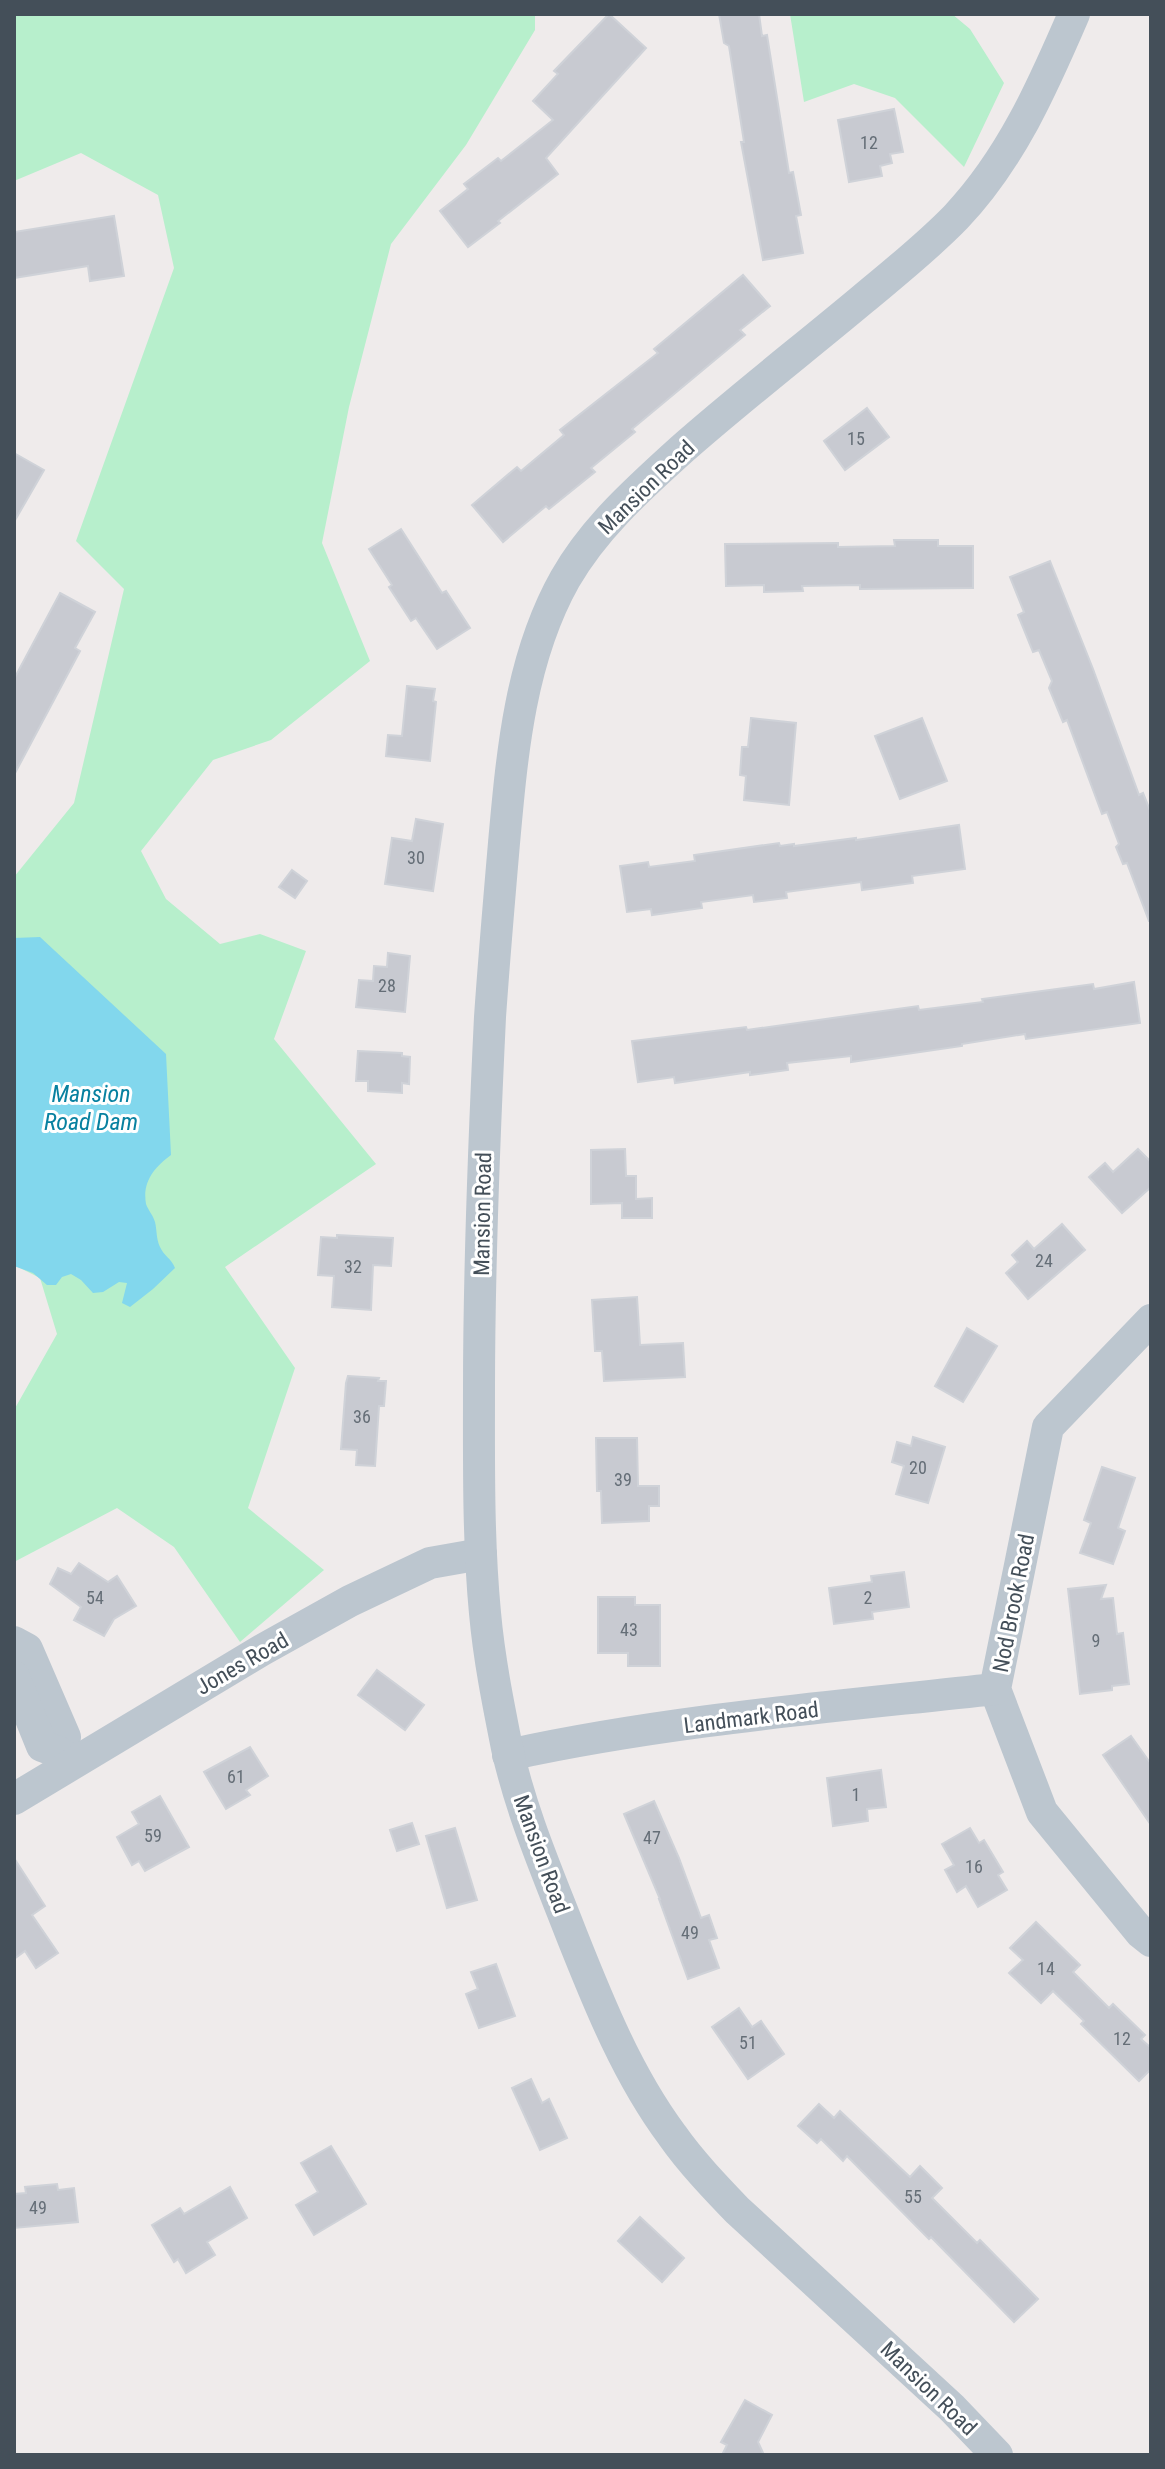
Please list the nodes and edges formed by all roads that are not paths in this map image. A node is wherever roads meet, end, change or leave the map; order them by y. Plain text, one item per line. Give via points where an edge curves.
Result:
1 (1074, 14) edge
2 (1151, 1320) edge
3 (481, 1554) junction
4 (14, 1642) edge
5 (14, 1677) edge
6 (995, 1689) junction
7 (508, 1755) junction
8 (64, 1759) junction
9 (14, 1799) edge
10 (1148, 1933) edge
11 (997, 2455) edge

1 - 3 street, Mansion Road via 1034,103 985,183 910,260 618,508 564,581 534,651 507,809 493,978 481,1217
2 - 6 street, Nod Brook Road via 1048,1427
3 - 7 street, Mansion Road via 487,1630
3 - 8 street, Jones Road via 430,1563 394,1578
4 - 8 street via 27,1649 65,1737
5 - 8 street via 42,1746
6 - 7 street, Landmark Road via 626,1732
6 - 10 street, Nod Brook Road via 1042,1812
7 - 11 street, Mansion Road via 599,2000 638,2082 671,2135 737,2210
8 - 9 street, Jones Road

